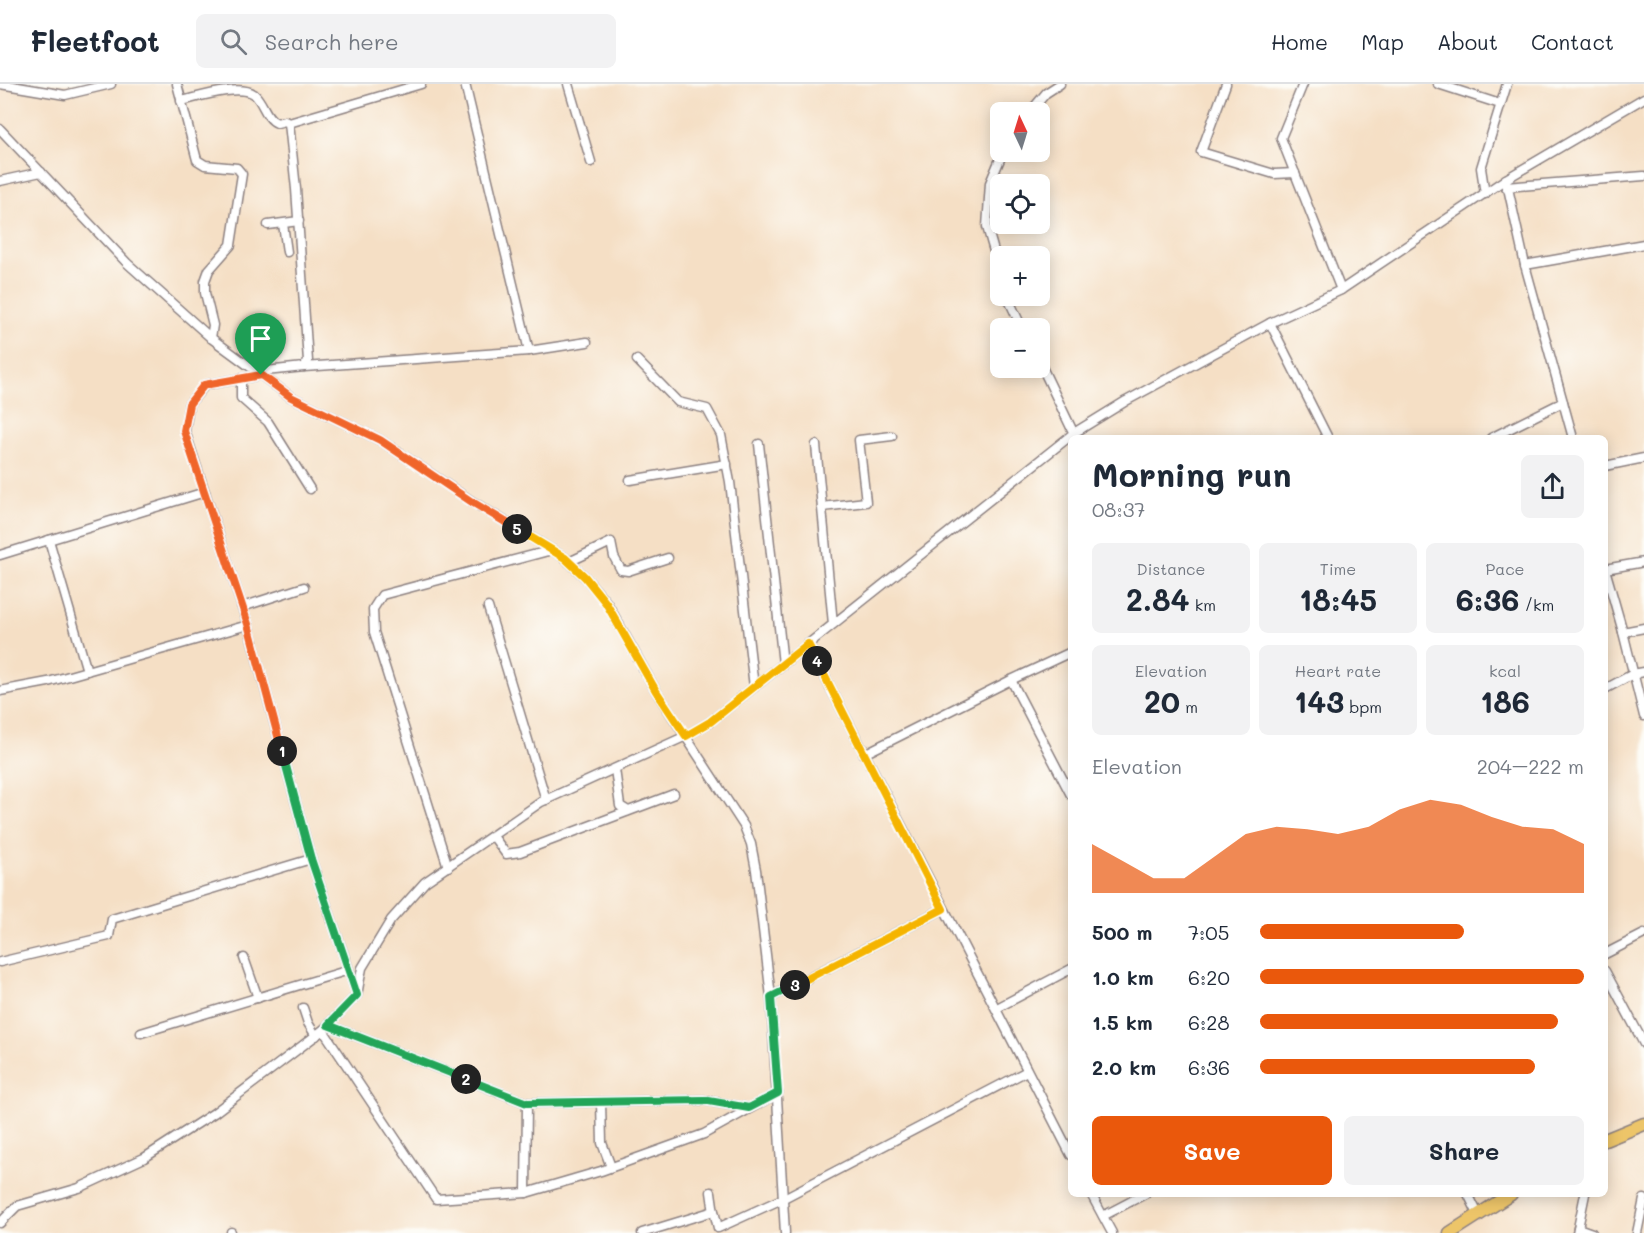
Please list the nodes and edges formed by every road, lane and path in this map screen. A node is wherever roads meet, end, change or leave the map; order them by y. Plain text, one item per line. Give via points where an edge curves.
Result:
1 (0, 84) edge
2 (111, 84) edge
3 (177, 84) edge
4 (421, 84) edge
5 (465, 84) edge
6 (568, 84) edge
7 (1060, 84) edge
8 (1226, 84) edge
9 (1303, 84) edge
10 (1438, 84) edge
11 (1507, 84) edge
12 (1644, 98) edge
13 (181, 101) junction
14 (1038, 102) edge
15 (1500, 104) junction
16 (289, 123) junction
17 (0, 129) edge
18 (591, 162) dead end
19 (999, 162) edge
20 (41, 172) junction
21 (1294, 173) junction
22 (1644, 176) edge
23 (0, 182) edge
24 (1506, 183) junction
25 (1485, 194) junction
26 (299, 221) junction
27 (283, 224) junction
28 (268, 225) dead end
29 (1644, 244) edge
30 (992, 246) edge
31 (287, 252) dead end
32 (1525, 265) junction
33 (1341, 290) junction
34 (1270, 323) junction
35 (212, 338) junction
36 (587, 342) dead end
37 (529, 351) junction
38 (637, 360) dead end
39 (304, 367) junction
40 (259, 373) junction
41 (1047, 378) edge
42 (242, 379) junction
43 (1563, 402) junction
44 (1075, 435) edge
45 (1076, 435) edge
46 (1326, 435) edge
47 (1497, 435) edge
48 (1572, 435) edge
49 (892, 436) dead end
50 (1068, 441) edge
51 (759, 444) dead end
52 (816, 445) dead end
53 (1644, 458) edge
54 (727, 464) junction
55 (1608, 465) edge
56 (630, 480) dead end
57 (310, 489) dead end
58 (205, 492) junction
59 (822, 507) junction
60 (49, 540) junction
61 (552, 550) junction
62 (0, 555) edge
63 (668, 558) dead end
64 (569, 562) junction
65 (1644, 562) edge
66 (1608, 568) edge
67 (1608, 580) edge
68 (304, 587) dead end
69 (242, 607) junction
70 (488, 607) dead end
71 (248, 624) junction
72 (832, 624) junction
73 (1644, 628) edge
74 (1623, 632) junction
75 (808, 644) junction
76 (1068, 653) edge
77 (783, 663) junction
78 (87, 671) junction
79 (1644, 672) edge
80 (1633, 674) junction
81 (1011, 680) junction
82 (754, 687) junction
83 (1608, 687) edge
84 (0, 691) edge
85 (1644, 716) edge
86 (686, 736) junction
87 (864, 754) junction
88 (615, 769) junction
89 (1068, 789) edge
90 (674, 794) dead end
91 (546, 800) junction
92 (628, 811) junction
93 (493, 836) junction
94 (311, 859) junction
95 (448, 867) junction
96 (943, 909) junction
97 (1644, 934) edge
98 (1608, 952) edge
99 (244, 958) dead end
100 (0, 962) edge
101 (349, 970) junction
102 (1068, 971) edge
103 (1608, 977) edge
104 (357, 995) junction
105 (771, 997) junction
106 (258, 998) junction
107 (303, 1008) dead end
108 (997, 1008) junction
109 (322, 1030) junction
110 (141, 1033) dead end
111 (1644, 1044) edge
112 (1027, 1071) junction
113 (778, 1093) junction
114 (601, 1101) junction
115 (527, 1103) junction
116 (749, 1108) junction
117 (1644, 1124) edge
118 (1608, 1139) edge
119 (1068, 1149) edge
120 (611, 1167) junction
121 (711, 1192) dead end
122 (526, 1193) junction
123 (1093, 1197) edge
124 (1139, 1197) edge
125 (1470, 1197) edge
126 (1507, 1197) edge
127 (1584, 1197) edge
128 (782, 1199) junction
129 (1644, 1199) edge
130 (714, 1213) junction
131 (1103, 1216) junction
132 (1479, 1216) junction
133 (0, 1223) edge
134 (1577, 1230) edge
135 (642, 1233) edge
136 (785, 1233) edge
137 (1112, 1233) edge
138 (1450, 1233) edge
139 (1592, 1233) edge
140 (1636, 1233) edge

1 - 2 street via 65,95
3 - 13 street
4 - 16 street
5 - 37 street
6 - 18 street
7 - 14 street
8 - 21 street via 1201,153 1274,174
9 - 21 street via 1281,138
10 - 15 street
11 - 15 street
12 - 24 street
13 - 16 street via 237,88 254,94 271,121
13 - 35 street via 199,163 234,167 242,174 231,245 209,270 205,281
15 - 25 street via 1481,168
16 - 26 street
17 - 20 street
19 - 30 street via 990,183 987,227
20 - 23 street
20 - 35 street via 127,263
21 - 33 street
22 - 24 street
24 - 25 street
24 - 32 street
25 - 33 street
26 - 27 street
26 - 39 street via 308,361
27 - 28 street
27 - 31 street
29 - 32 street
32 - 43 street
33 - 34 street
34 - 45 street via 1126,401
34 - 46 street
35 - 40 street
36 - 37 street
37 - 39 street
38 - 54 street via 678,402 707,409 721,435
39 - 40 street
40 - 42 street
40 - 61 street via 291,397 380,440
41 - 44 street
42 - 57 street via 241,398 268,422
42 - 58 street via 204,385 189,404 184,431
43 - 47 street
43 - 48 street
49 - 59 street via 859,440 866,502
50 - 72 street
51 - 77 street
52 - 59 street
53 - 55 street
54 - 56 street
54 - 82 street
58 - 60 street
58 - 69 street
59 - 72 street
60 - 62 street
60 - 78 street
61 - 64 street
61 - 95 street via 382,595 373,609 374,632
63 - 64 street via 621,570 611,542
64 - 86 street via 606,603
65 - 66 street
67 - 74 street
68 - 69 street
69 - 71 street
70 - 91 street
71 - 78 street
71 - 94 street
72 - 75 street
73 - 74 street
74 - 80 street
75 - 77 street
75 - 87 street
76 - 81 street
77 - 82 street
78 - 84 street
79 - 80 street
80 - 83 street
80 - 85 street
81 - 87 street
81 - 89 street
82 - 86 street
86 - 88 street
86 - 105 street via 744,826 751,844
87 - 96 street
88 - 91 street
88 - 92 street via 620,806
90 - 92 street
91 - 93 street
92 - 93 street via 513,853 506,854
93 - 95 street
94 - 100 street via 112,919 109,936
94 - 101 street
95 - 104 street via 425,882 391,920 362,968
96 - 105 street
96 - 108 street
97 - 98 street
99 - 106 street
101 - 104 street
101 - 106 street
102 - 108 street
103 - 111 street
104 - 109 street
105 - 113 street
106 - 110 street
107 - 109 street via 308,1023
108 - 112 street
109 - 115 street
109 - 122 street via 436,1199
109 - 133 street via 214,1113 144,1158 79,1188 17,1206
112 - 119 street
112 - 128 street
113 - 116 street
113 - 128 street
114 - 115 street
114 - 116 street via 703,1100
114 - 120 street via 602,1143
115 - 122 street
116 - 120 street via 704,1134
117 - 118 highway
120 - 122 street
121 - 130 street
123 - 131 street
124 - 131 street
125 - 132 street
126 - 132 highway
127 - 134 street
128 - 130 street via 718,1228
128 - 136 street
129 - 140 street
130 - 135 street
131 - 137 street
132 - 138 highway
134 - 139 street

